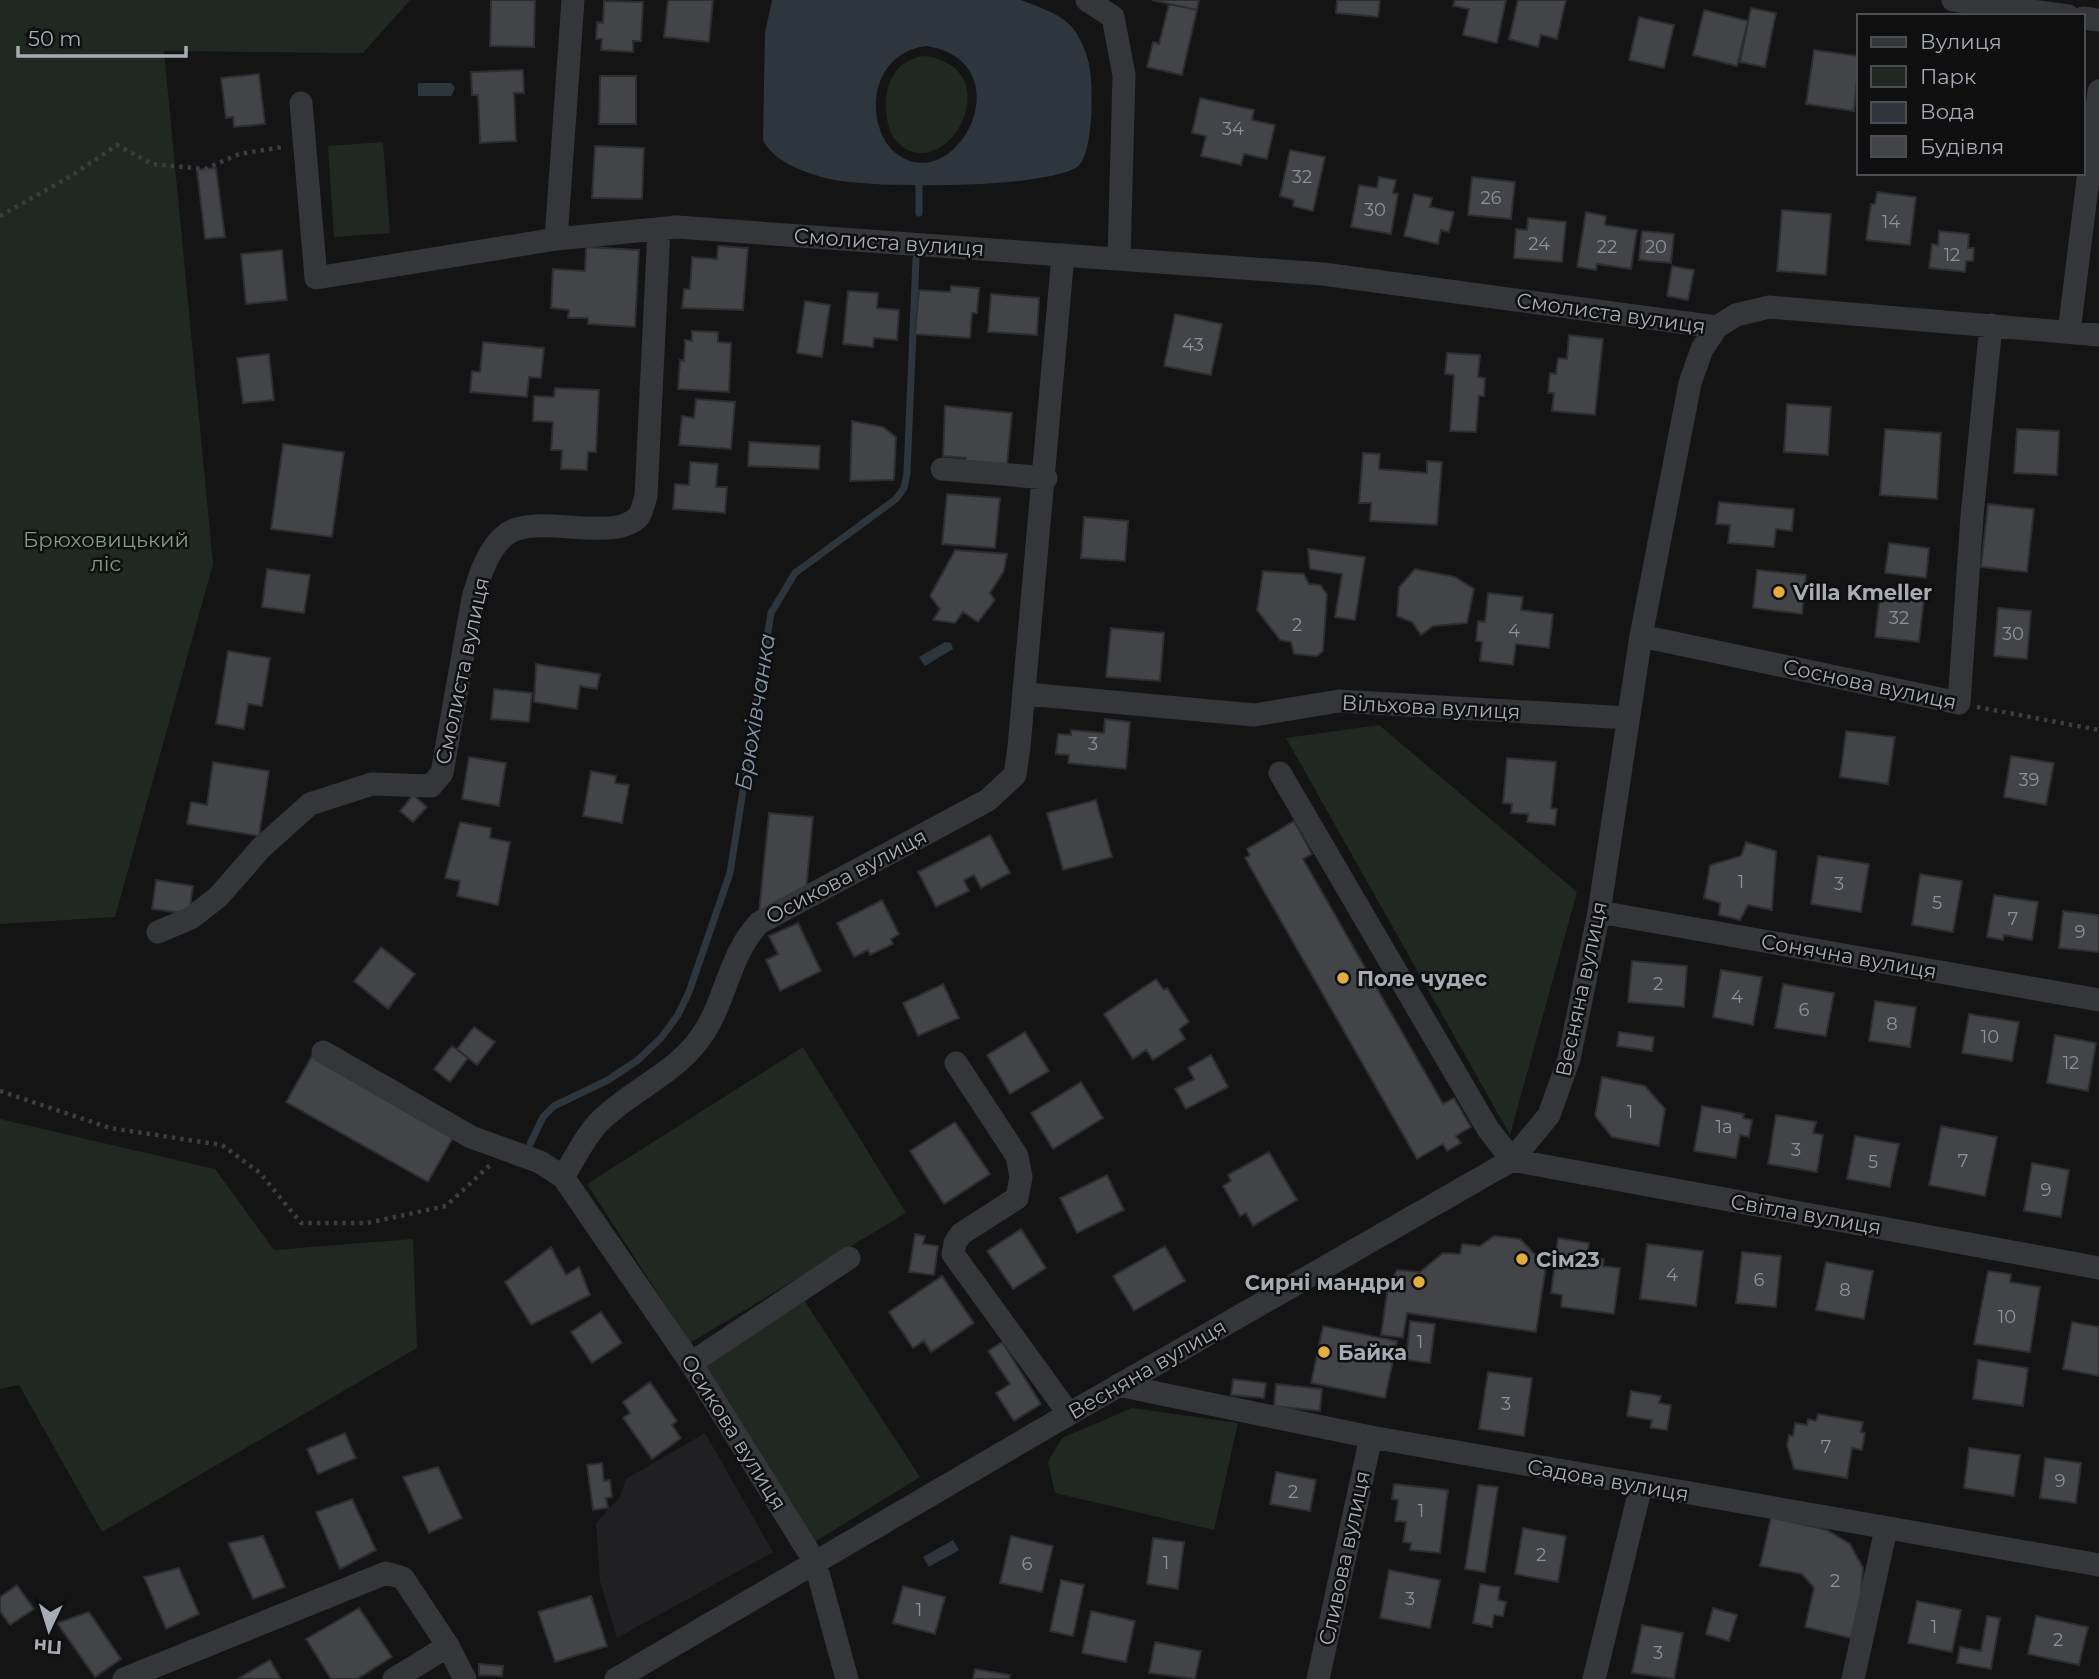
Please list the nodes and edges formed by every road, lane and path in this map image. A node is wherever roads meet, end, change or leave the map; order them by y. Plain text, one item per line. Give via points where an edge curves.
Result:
1 (573, 0) edge
2 (1087, 0) edge
3 (1953, 0) edge
4 (1959, 0) edge
5 (2054, 14) edge
6 (2099, 91) edge
7 (301, 103) dead end
8 (2097, 121) edge
9 (304, 144) junction
10 (0, 216) edge
11 (659, 229) junction
12 (556, 239) junction
13 (1063, 255) junction
14 (1119, 259) junction
15 (1990, 325) junction
16 (1717, 327) junction
17 (2068, 332) junction
18 (2099, 335) edge
19 (942, 469) dead end
20 (1046, 478) junction
21 (1641, 636) junction
22 (1026, 694) junction
23 (1959, 703) junction
24 (1628, 718) junction
25 (2099, 730) edge
26 (1280, 773) dead end
27 (1599, 912) junction
28 (159, 932) dead end
29 (2099, 1000) edge
30 (323, 1052) dead end
31 (956, 1063) dead end
32 (0, 1091) edge
33 (506, 1151) junction
34 (1512, 1160) junction
35 (563, 1177) junction
36 (849, 1258) dead end
37 (2099, 1268) edge
38 (691, 1363) junction
39 (1118, 1385) junction
40 (1069, 1414) junction
41 (1371, 1437) junction
42 (1642, 1486) junction
43 (1886, 1529) junction
44 (815, 1562) junction
45 (2099, 1565) edge
46 (448, 1646) junction
47 (124, 1679) edge
48 (394, 1679) edge
49 (466, 1679) edge
50 (616, 1679) edge
51 (847, 1679) edge
52 (1318, 1679) edge
53 (1594, 1679) edge
54 (1853, 1679) edge

1 - 12 street
2 - 14 street via 1113,17 1124,75
3 - 4 street
4 - 5 street
6 - 8 street
7 - 9 street, Смолиста вулиця
8 - 17 street
9 - 10 path via 239,153 205,169 152,164 117,145
9 - 12 street, Смолиста вулиця via 316,278
11 - 12 street, Смолиста вулиця
11 - 13 street, Смолиста вулиця
11 - 28 street, Смолиста вулиця via 646,496 639,516 625,526 524,527 508,534 480,573 442,773 431,786 372,785 310,804 261,848 218,898 191,918
13 - 14 street, Смолиста вулиця
13 - 20 street, Осикова вулиця
14 - 16 street, Смолиста вулиця via 1323,274
15 - 16 street, Смолиста вулиця via 1769,307 1736,315
15 - 17 street, Смолиста вулиця
15 - 23 street
16 - 21 street, Весняна вулиця via 1702,349 1690,383
17 - 18 street, Смолиста вулиця
19 - 20 street
20 - 22 street, Осикова вулиця
21 - 23 street, Соснова вулиця
21 - 24 street, Весняна вулиця
22 - 24 street, Вільхова вулиця via 1254,715 1339,701
22 - 35 street, Осикова вулиця via 1015,775 1004,788 759,923 742,941 714,1016 697,1042 677,1064 597,1124
23 - 25 path, Соснова вулиця
24 - 27 street, Весняна вулиця
26 - 34 street via 1488,1129
27 - 29 street, Сонячна вулиця
27 - 34 street, Весняна вулиця via 1569,1059 1549,1115
30 - 33 street via 471,1137
31 - 40 street via 1017,1156 1021,1177 1017,1198 961,1234 953,1254
32 - 33 path via 110,1128 222,1145 260,1173 302,1223 366,1223 446,1206
33 - 35 street via 540,1162
34 - 37 street, Світла вулиця
34 - 39 street, Весняна вулиця
35 - 38 street, Осикова вулиця
36 - 38 street
38 - 44 street, Осикова вулиця
39 - 40 street, Весняна вулиця
39 - 41 street, Садова вулиця
40 - 44 street, Весняна вулиця
41 - 42 street, Садова вулиця
41 - 52 street, Сливова вулиця
42 - 43 street, Садова вулиця
42 - 53 street
43 - 45 street, Садова вулиця
43 - 54 street
44 - 50 street, Весняна вулиця
44 - 51 street, Осикова вулиця
46 - 47 street via 403,1578 386,1573
46 - 48 street
46 - 49 street

